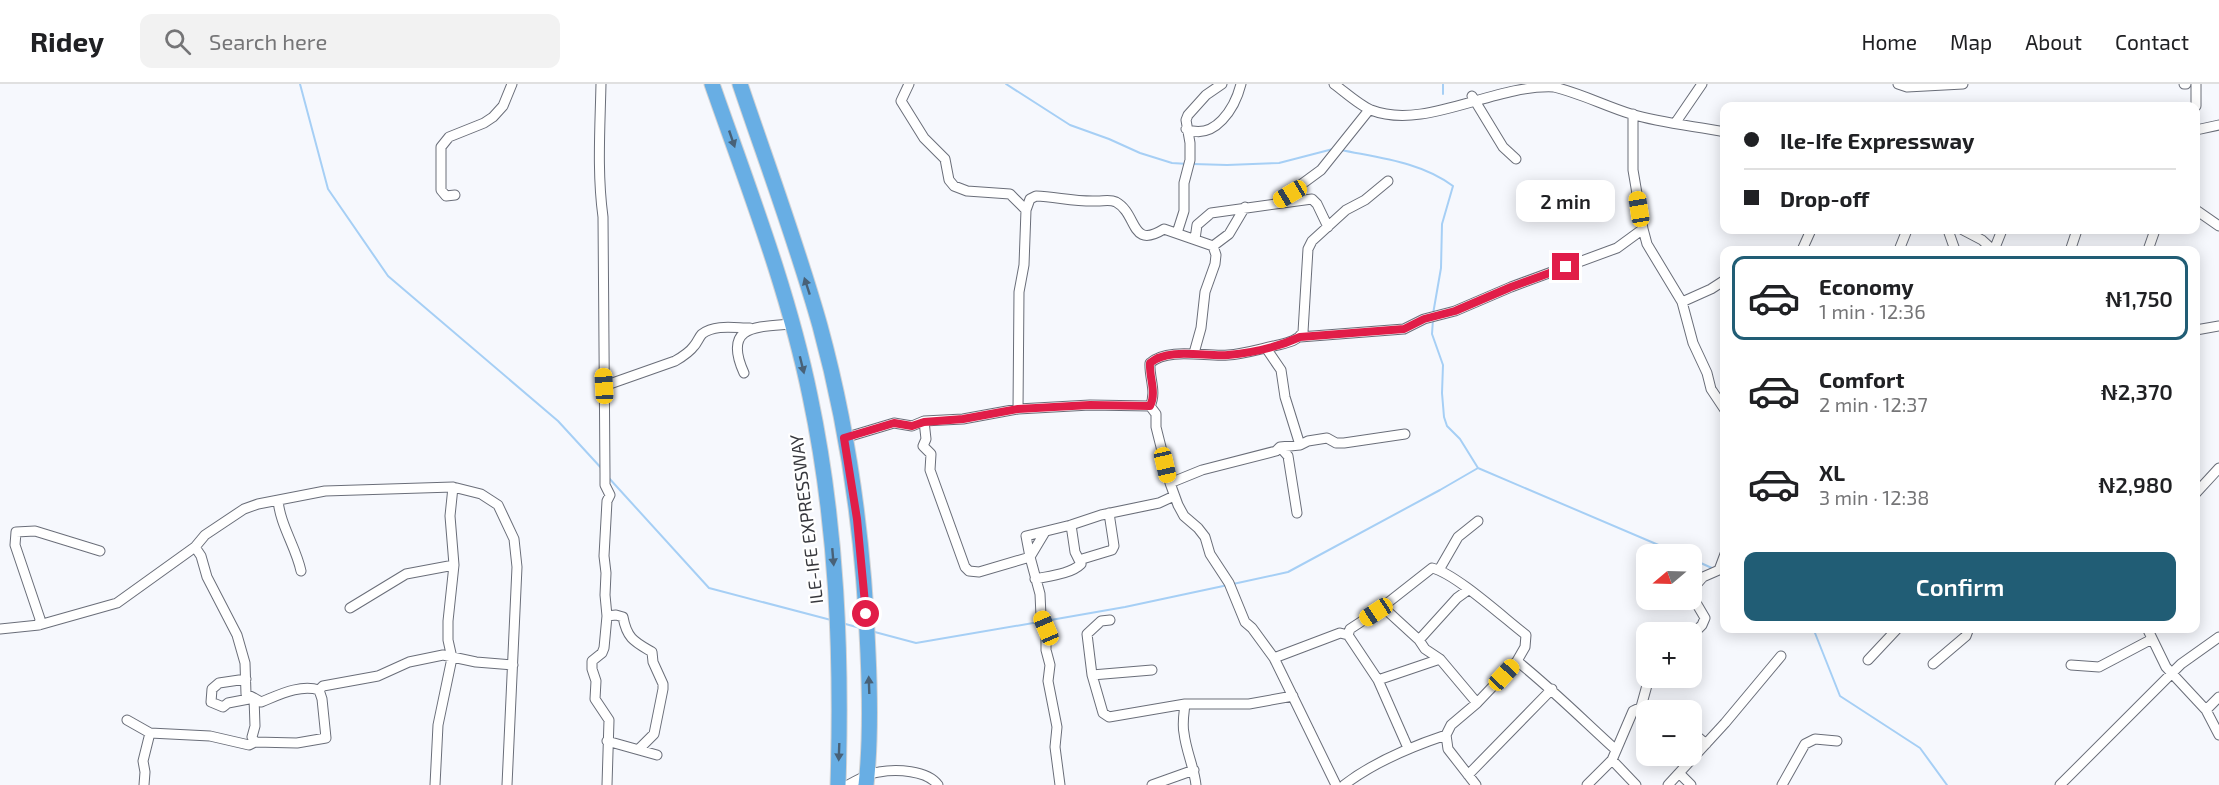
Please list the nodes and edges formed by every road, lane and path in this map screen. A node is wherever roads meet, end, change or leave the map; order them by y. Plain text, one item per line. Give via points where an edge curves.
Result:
1 (512, 84) edge
2 (601, 84) edge
3 (712, 84) edge
4 (740, 84) edge
5 (1222, 84) edge
6 (1241, 84) edge
7 (1334, 84) edge
8 (1702, 84) edge
9 (1899, 84) edge
10 (1963, 84) edge
11 (2196, 84) edge
12 (907, 85) edge
13 (1473, 96) junction
14 (2196, 102) edge
15 (1369, 110) junction
16 (1633, 114) junction
17 (1676, 122) junction
18 (2219, 126) edge
19 (1186, 129) junction
20 (2200, 129) edge
21 (1720, 131) edge
22 (1516, 159) dead end
23 (1388, 181) dead end
24 (455, 195) dead end
25 (1292, 198) junction
26 (1245, 207) junction
27 (1026, 210) junction
28 (2200, 213) edge
29 (2219, 226) edge
30 (1328, 227) junction
31 (1642, 229) junction
32 (1177, 233) junction
33 (1971, 234) edge
34 (1195, 239) junction
35 (1213, 246) junction
36 (1989, 246) edge
37 (1720, 283) edge
38 (1682, 302) junction
39 (819, 324) junction
40 (2219, 326) edge
41 (793, 327) junction
42 (750, 328) junction
43 (2200, 329) edge
44 (1300, 337) junction
45 (1266, 348) junction
46 (1194, 354) junction
47 (744, 373) dead end
48 (604, 386) junction
49 (1720, 402) edge
50 (1150, 406) junction
51 (1018, 409) junction
52 (924, 422) junction
53 (1405, 434) dead end
54 (844, 438) junction
55 (1300, 446) junction
56 (1280, 447) junction
57 (2219, 468) edge
58 (1170, 483) junction
59 (453, 487) junction
60 (2200, 489) edge
61 (1174, 496) junction
62 (278, 500) junction
63 (1109, 513) junction
64 (1297, 513) dead end
65 (1478, 521) dead end
66 (1071, 525) junction
67 (1045, 532) junction
68 (195, 547) junction
69 (100, 551) dead end
70 (1030, 557) junction
71 (1079, 560) junction
72 (454, 565) junction
73 (1720, 567) edge
74 (1439, 570) junction
75 (302, 571) dead end
76 (1035, 579) junction
77 (1468, 590) junction
78 (1383, 607) junction
79 (350, 608) dead end
80 (607, 616) junction
81 (1110, 620) dead end
82 (39, 625) junction
83 (1702, 626) edge
84 (0, 629) edge
85 (1893, 633) edge
86 (1967, 633) edge
87 (2149, 633) edge
88 (1348, 635) junction
89 (2219, 637) edge
90 (2152, 639) junction
91 (1419, 640) junction
92 (1781, 656) dead end
93 (452, 658) junction
94 (1274, 658) junction
95 (1440, 659) junction
96 (1868, 660) dead end
97 (1517, 661) junction
98 (1933, 664) dead end
99 (513, 665) junction
100 (2071, 665) dead end
101 (1152, 670) dead end
102 (2172, 674) junction
103 (1092, 675) junction
104 (246, 679) junction
105 (1378, 680) junction
106 (1552, 689) junction
107 (319, 690) junction
108 (1293, 696) junction
109 (2219, 697) edge
110 (254, 698) junction
111 (1477, 703) junction
112 (1185, 704) junction
113 (1636, 710) edge
114 (2206, 710) junction
115 (127, 720) dead end
116 (150, 734) junction
117 (1446, 735) junction
118 (2219, 735) edge
119 (607, 741) junction
120 (1702, 741) edge
121 (1837, 741) dead end
122 (255, 742) junction
123 (1706, 744) junction
124 (1408, 748) junction
125 (639, 749) junction
126 (1616, 750) junction
127 (657, 755) dead end
128 (1612, 760) junction
129 (1194, 770) junction
130 (1679, 773) junction
131 (1468, 775) junction
132 (866, 780) edge
133 (144, 785) edge
134 (435, 785) edge
135 (507, 785) edge
136 (608, 785) edge
137 (838, 785) edge
138 (848, 785) edge
139 (938, 785) edge
140 (1060, 785) edge
141 (1152, 785) edge
142 (1196, 785) edge
143 (1336, 785) edge
144 (1344, 785) edge
145 (1476, 785) edge
146 (1587, 785) edge
147 (1636, 785) edge
148 (1668, 785) edge
149 (1691, 785) edge
150 (1782, 785) edge
151 (2060, 785) edge

1 - 24 street via 503,106 493,117 449,137 441,147 441,190 446,196
2 - 48 street via 598,185 603,217
3 -> 41 highway, ILE-IFE EXPRESSWAY
39 -> 4 highway
5 - 19 street via 1188,114
6 - 19 street via 1233,106 1216,126 1206,132
7 - 15 street
8 - 17 street
9 - 10 street
11 - 14 street
12 - 27 street via 901,101 924,138 945,159 954,186 967,191 1010,194
13 - 15 street via 1432,110 1405,114
13 - 16 street via 1523,86 1553,87
13 - 22 street via 1503,147
15 - 25 street via 1321,170 1309,177
16 - 17 street
16 - 31 street via 1633,170
17 - 21 street
18 - 20 street
19 - 32 street via 1190,160 1184,211
23 - 30 street
25 - 26 street
25 - 30 street via 1312,199
26 - 34 street via 1211,213 1197,225
26 - 35 street via 1229,234
27 - 32 street via 1030,199 1036,196 1081,202 1111,200 1119,204 1141,234 1148,236 1164,229
27 - 51 street via 1019,292
28 - 29 street
30 - 44 street via 1308,249
31 - 38 street
31 - 44 street via 1617,248 1404,329
32 - 34 street
33 - 36 street
34 - 35 street
35 - 46 street via 1215,264 1205,292
37 - 38 street
38 - 49 street via 1693,343
39 - 41 highway
39 - 54 highway
40 - 43 street
41 - 42 street
41 -> 137 highway, ILE-IFE EXPRESSWAY via 812,405 832,542 839,633
42 - 47 street via 743,332 738,347
42 - 48 street via 720,327 701,334 696,345 675,361
44 - 45 street
45 - 46 street via 1226,355
45 - 55 street via 1281,370
46 - 50 street via 1161,356 1150,363 1154,394
48 - 80 street via 605,485 610,495 604,556
50 - 51 street
50 - 58 street via 1156,414
51 - 52 street
52 - 54 street via 912,426 894,423
52 - 70 street via 923,446 931,454 930,470 965,567 979,572
53 - 55 street via 1344,443 1327,438
132 -> 54 highway via 870,699 865,589
55 - 56 street
56 - 58 street
56 - 64 street via 1288,456
57 - 60 street
58 - 61 street
59 - 62 street via 325,491
59 - 72 street via 450,516
59 - 99 street via 481,494 498,505 514,540 517,567
61 - 63 street
61 - 94 street via 1184,516 1205,537 1245,622
62 - 68 street via 244,509 205,535
62 - 75 street
63 - 66 street
63 - 71 street via 1112,550
65 - 74 street via 1458,537
66 - 67 street
66 - 71 street
67 - 70 street
67 - 70 street via 1026,536
68 - 82 street via 117,603
68 - 104 street via 234,628
69 - 82 street via 35,531 16,532 15,545
70 - 76 street
71 - 76 street via 1077,568
72 - 79 street via 406,574
72 - 93 street via 448,621
73 - 83 street via 1696,585 1695,601 1705,618
74 - 77 street
74 - 78 street via 1432,568
76 - 140 street via 1046,628
77 - 91 street
77 - 97 street via 1526,635
78 - 88 street via 1350,629
78 - 91 street
80 - 119 street via 604,648 592,661 595,699 609,720
80 - 125 street via 623,617 629,636 652,652 663,684 654,734
81 - 103 street via 1101,621 1087,634
82 - 84 street
85 - 96 street
86 - 98 street
87 - 90 street
88 - 94 street via 1340,633
88 - 105 street
89 - 102 street
90 - 100 street via 2099,667
90 - 102 street
91 - 95 street
92 - 123 street
93 - 99 street
93 - 107 street via 424,658 378,676
93 - 134 street via 438,725
94 - 108 street
95 - 105 street
95 - 111 street
97 - 106 street
97 - 111 street
99 - 135 street
101 - 103 street
102 - 114 street
102 - 151 street
103 - 112 street via 1102,713 1109,717
104 - 110 street via 246,694
104 - 110 street via 219,683 212,689 211,702 223,707
105 - 124 street
106 - 126 street
106 - 131 street
107 - 110 street via 310,687 261,702
107 - 122 street via 326,738 297,743
108 - 112 street via 1248,704
108 - 143 street
109 - 114 street
110 - 122 street
111 - 117 street via 1451,725
112 - 129 street via 1183,730
113 - 126 street
114 - 118 street
115 - 116 street
116 - 122 street via 210,736 249,745
116 - 133 street via 143,761
117 - 124 street
117 - 131 street via 1448,749
119 - 125 street
119 - 136 street
120 - 123 street
121 - 150 street via 1815,739 1805,744
123 - 130 street
124 - 144 street
125 - 127 street
126 - 128 street
128 - 146 street
128 - 147 street
129 - 141 street
129 - 142 street
130 - 148 street
130 - 149 street
131 - 145 street
132 - 138 street
132 - 139 street via 878,772 894,771 921,774

